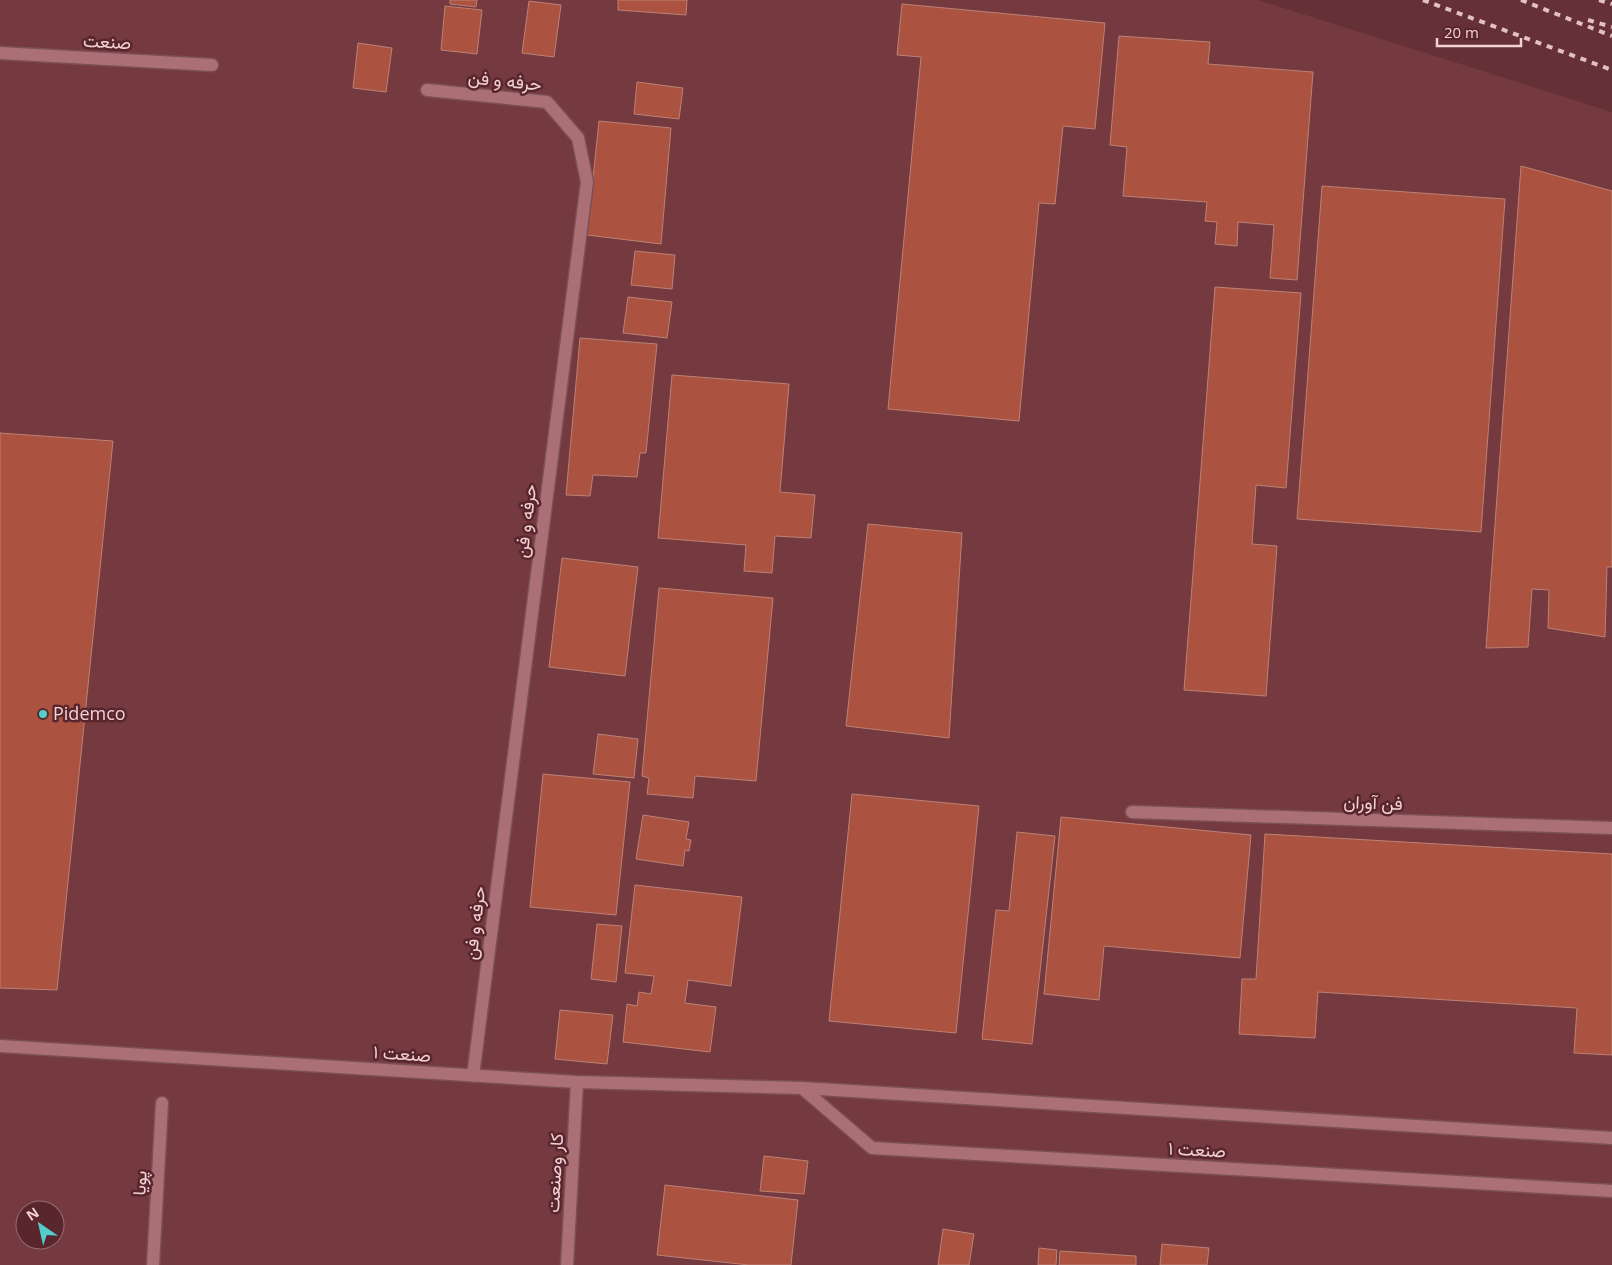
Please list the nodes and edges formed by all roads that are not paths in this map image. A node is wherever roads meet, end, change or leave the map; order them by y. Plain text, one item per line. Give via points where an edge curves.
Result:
1 (0, 53) edge
2 (212, 66) dead end
3 (426, 90) dead end
4 (1132, 812) dead end
5 (1612, 828) edge
6 (0, 1046) edge
7 (474, 1076) junction
8 (578, 1082) junction
9 (802, 1088) junction
10 (162, 1103) dead end
11 (1612, 1138) edge
12 (1612, 1192) edge
13 (153, 1265) edge
14 (567, 1265) edge

1 - 2 street, صنعت
3 - 7 street, حرفه و فن via 547,102 578,138 587,182
4 - 5 street, فن آوران
6 - 7 street, صنعت ۱
7 - 8 street, صنعت ۱
8 - 9 street, صنعت ۱
8 - 14 street, کار وصنعت
9 - 11 street, صنعت ۱
9 - 12 street, صنعت ۱ via 872,1148
10 - 13 street, پویا

